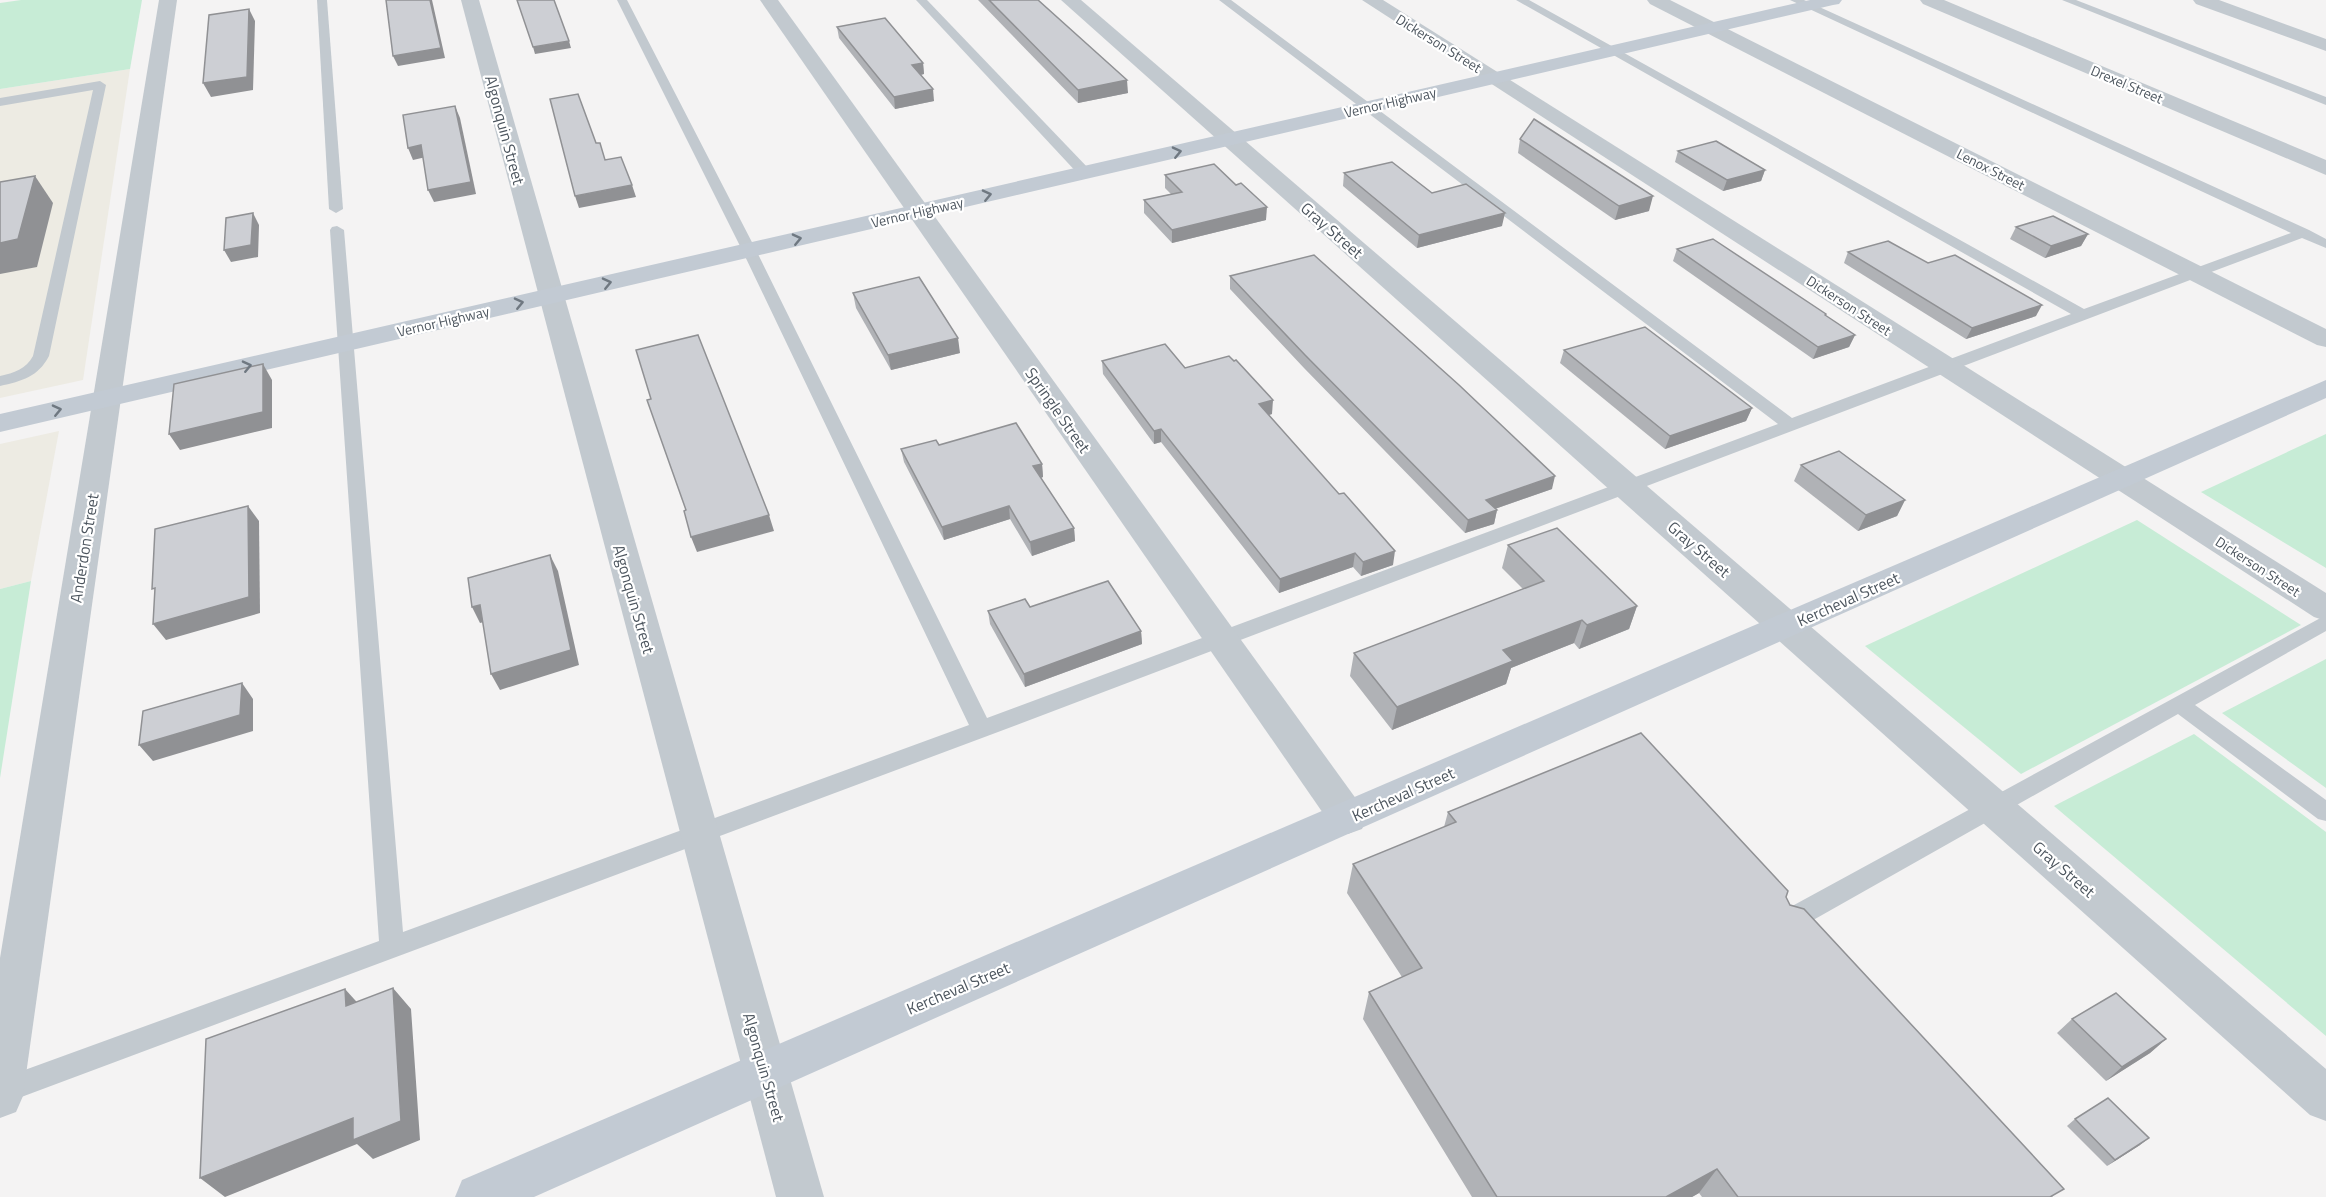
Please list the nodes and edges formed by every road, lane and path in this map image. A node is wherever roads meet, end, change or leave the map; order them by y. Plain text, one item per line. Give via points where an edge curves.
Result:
1 (168, 0) edge
2 (322, 0) edge
3 (470, 0) edge
4 (622, 0) edge
5 (769, 0) edge
6 (921, 0) edge
7 (1070, 0) edge
8 (1224, 0) edge
9 (1371, 0) edge
10 (1521, 0) edge
11 (1656, 0) edge
12 (1833, 0) edge
13 (1929, 0) edge
14 (2067, 0) edge
15 (2202, 0) edge
16 (1801, 3) edge
17 (1712, 28) junction
18 (2326, 45) edge
19 (1613, 51) junction
20 (1494, 78) junction
21 (2326, 101) edge
22 (0, 102) edge
23 (1369, 107) junction
24 (1229, 140) junction
25 (2326, 168) edge
26 (1084, 173) junction
27 (336, 209) dead end
28 (919, 211) junction
29 (337, 230) dead end
30 (2304, 233) junction
31 (2326, 244) edge
32 (749, 250) junction
33 (2195, 273) junction
34 (550, 296) junction
35 (2084, 315) junction
36 (2326, 339) edge
37 (345, 344) junction
38 (1947, 368) junction
39 (0, 381) edge
40 (2326, 388) edge
41 (107, 398) junction
42 (0, 423) edge
43 (1789, 424) junction
44 (2121, 478) junction
45 (1629, 487) junction
46 (2326, 609) edge
47 (2326, 622) edge
48 (1787, 626) junction
49 (1221, 640) junction
50 (2179, 704) junction
51 (982, 729) junction
52 (1993, 807) junction
53 (2326, 812) edge
54 (1348, 818) junction
55 (699, 833) junction
56 (1783, 924) edge
57 (392, 947) junction
58 (766, 1072) junction
59 (0, 1094) edge
60 (2326, 1099) edge
61 (479, 1197) edge
62 (800, 1197) edge

1 - 41 street, Anderdon Street
2 - 27 lane
3 - 34 street, Algonquin Street
4 - 32 lane
5 - 28 street, Springle Street
6 - 26 lane
7 - 24 street, Gray Street
8 - 23 lane
9 - 20 street, Dickerson Street
10 - 19 lane
11 - 17 street, Lenox Street
12 - 16 street, Vernor Highway
13 - 25 street, Drexel Street
14 - 21 lane
15 - 18 street
16 - 17 street, Vernor Highway
16 - 30 lane
17 - 19 street, Vernor Highway
17 - 33 street, Lenox Street
19 - 20 street, Vernor Highway
19 - 35 lane
20 - 23 street, Vernor Highway
20 - 38 street, Dickerson Street
22 - 39 lane via 100,85 41,356 36,368 25,376
23 - 24 street, Vernor Highway
23 - 43 lane
26 -> 24 street, Vernor Highway
24 - 45 street, Gray Street
28 -> 26 street, Vernor Highway
32 -> 28 street, Vernor Highway
28 - 49 street, Springle Street
29 - 37 lane
30 - 31 lane
30 - 33 lane
34 -> 32 street, Vernor Highway
32 - 51 lane
33 - 35 lane
33 - 36 street, Lenox Street
37 -> 34 street, Vernor Highway
34 - 55 street, Algonquin Street
35 - 38 lane
41 -> 37 street, Vernor Highway
37 - 57 lane
38 - 43 lane
38 - 44 street, Dickerson Street
40 - 44 street, Kercheval Street
42 -> 41 street, Vernor Highway
41 - 59 street, Anderdon Street
43 - 45 lane
44 - 46 street, Dickerson Street
44 - 48 street, Kercheval Street
45 - 48 street, Gray Street
45 - 49 lane
47 - 50 lane
48 - 52 street, Gray Street
48 - 54 street, Kercheval Street
49 - 51 lane
49 - 54 street, Springle Street
50 - 52 lane
50 - 53 lane
51 - 55 lane
52 - 56 lane
52 - 60 street, Gray Street
54 - 58 street, Kercheval Street
55 - 57 lane
55 - 58 street, Algonquin Street
57 - 59 lane
58 - 61 street, Kercheval Street
58 - 62 street, Algonquin Street

